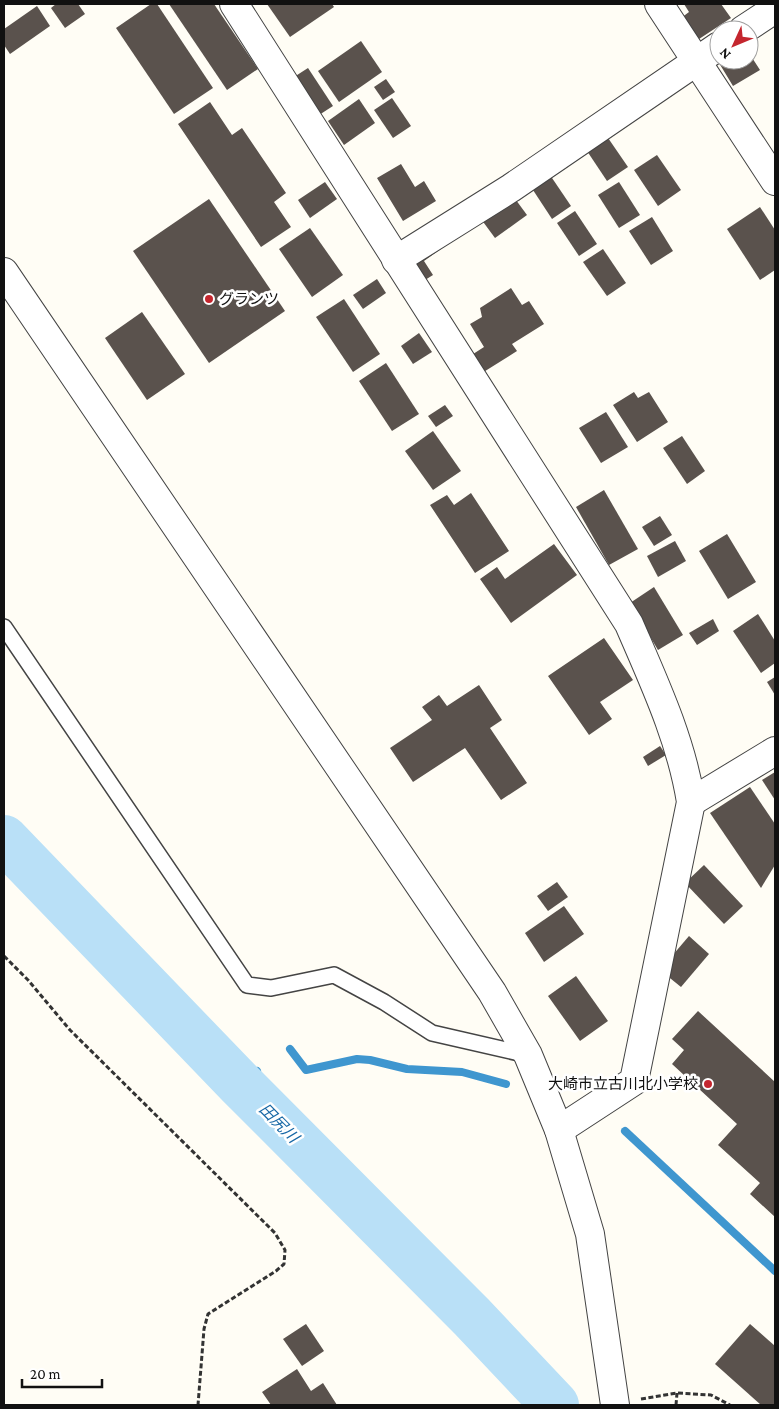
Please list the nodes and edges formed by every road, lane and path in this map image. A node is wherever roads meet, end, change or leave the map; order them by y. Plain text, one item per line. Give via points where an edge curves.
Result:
1 (234, 4) edge
2 (659, 4) edge
3 (775, 9) edge
4 (758, 20) edge
5 (709, 53) edge
6 (696, 61) junction
7 (775, 181) edge
8 (396, 260) junction
9 (4, 272) edge
10 (4, 627) edge
11 (775, 751) edge
12 (691, 802) junction
13 (4, 956) edge
14 (528, 1055) junction
15 (559, 1130) junction
16 (677, 1393) junction
17 (615, 1404) edge
18 (198, 1405) edge
19 (676, 1405) edge
20 (730, 1405) edge

1 - 8 street
2 - 6 street
3 - 4 street
5 - 6 street
6 - 7 street
6 - 8 street via 511,188
8 - 12 street via 629,624 663,702 686,770
9 - 14 street via 492,992
10 - 14 lane via 247,984 271,988 334,975 432,1033
11 - 12 street
12 - 15 street via 634,1081
13 - 18 path via 70,1030 275,1233 285,1250 284,1264 276,1271 208,1314
14 - 15 street
15 - 17 street via 590,1234
16 - 17 path
16 - 19 path
16 - 20 path via 711,1395

